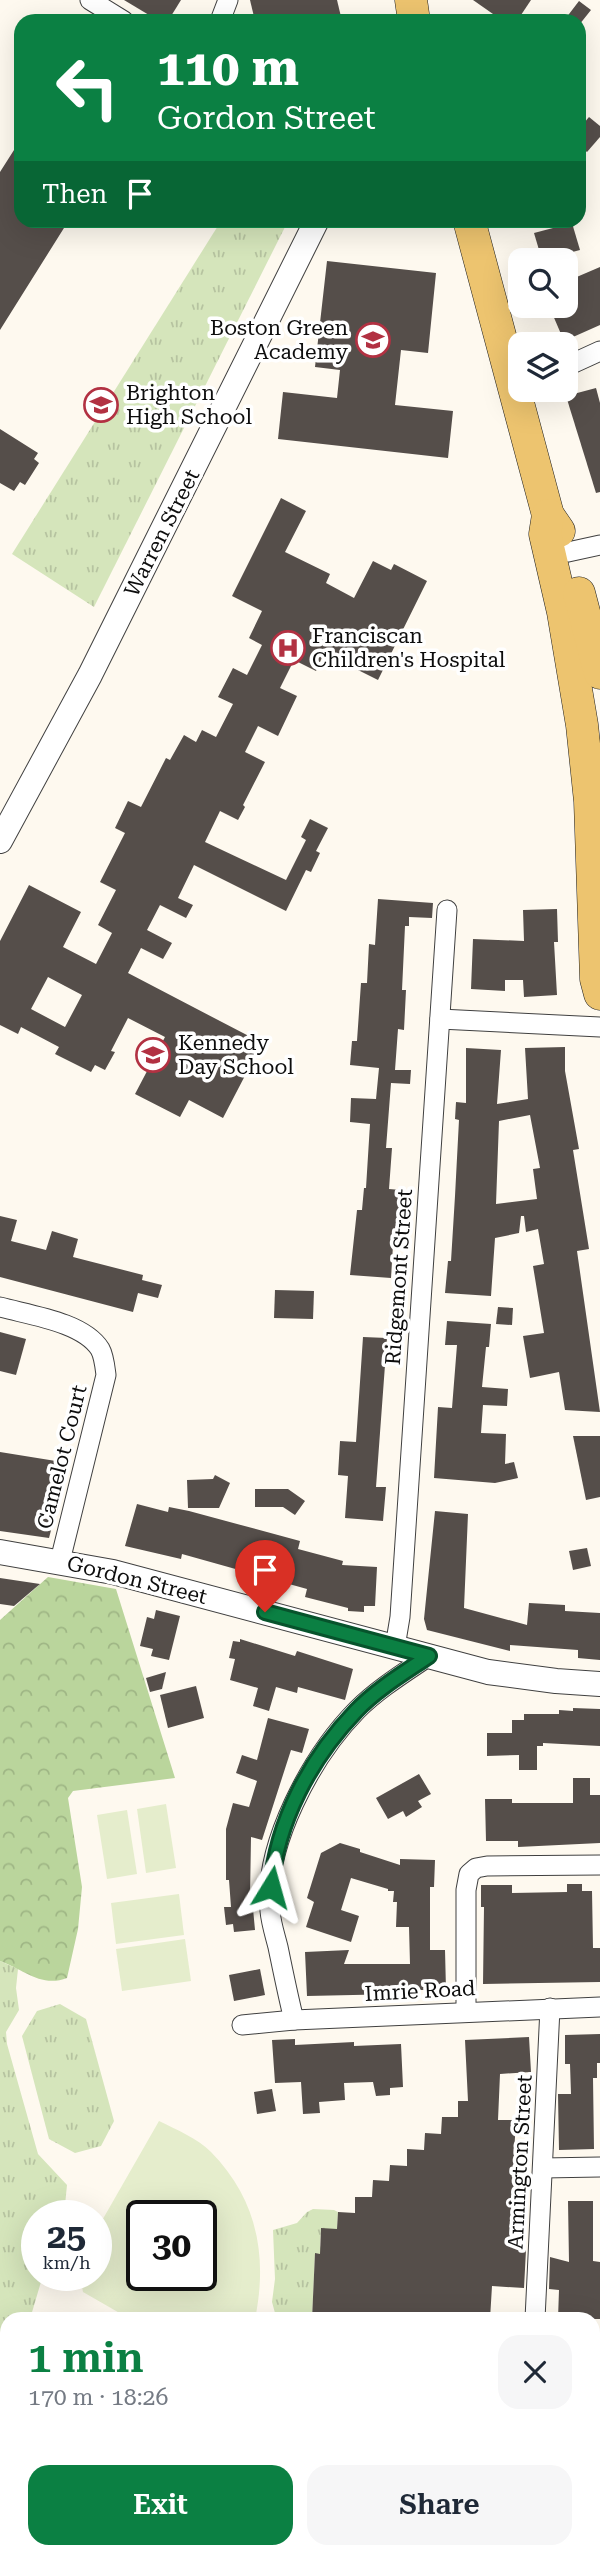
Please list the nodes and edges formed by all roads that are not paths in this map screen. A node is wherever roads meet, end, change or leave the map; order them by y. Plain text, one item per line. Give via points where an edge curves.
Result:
1 (90, 0) edge
2 (113, 14) edge
3 (313, 228) edge
4 (471, 228) edge
5 (600, 351) edge
6 (508, 357) edge
7 (578, 361) edge
8 (520, 402) edge
9 (548, 515) junction
10 (600, 545) edge
11 (568, 552) junction
12 (600, 673) edge
13 (0, 841) edge
14 (447, 910) dead end
15 (600, 994) edge
16 (440, 1019) junction
17 (600, 1027) edge
18 (0, 1307) edge
19 (0, 1552) edge
20 (60, 1562) junction
21 (395, 1647) junction
22 (429, 1656) junction
23 (600, 1684) edge
24 (600, 1865) edge
25 (600, 2007) edge
26 (550, 2008) junction
27 (466, 2011) junction
28 (294, 2020) junction
29 (242, 2025) dead end
30 (600, 2167) edge
31 (543, 2168) junction
32 (536, 2312) edge

1 - 2 street
3 - 13 street, Warren Street via 90,676
4 - 6 main road
5 - 7 street
8 - 9 main road
9 - 11 main road
9 - 15 main road via 545,534 582,725
10 - 11 street
11 - 12 main road
14 - 16 street, Ridgemont Street
16 - 17 street
16 - 21 street, Ridgemont Street
18 - 20 street, Camelot Court via 79,1329 102,1351 106,1375
19 - 20 street, Gordon Street
20 - 21 street, Gordon Street
21 - 22 street, Gordon Street
22 - 23 street, Gordon Street via 509,1676
22 - 28 street via 356,1711 295,1798 282,1832 273,1865 270,1909
24 - 27 street via 487,1866 469,1874
25 - 26 street, Imrie Road
26 - 27 street, Imrie Road
26 - 31 street, Armington Street
27 - 28 street, Imrie Road
28 - 29 street, Imrie Road
30 - 31 street
31 - 32 street, Armington Street

